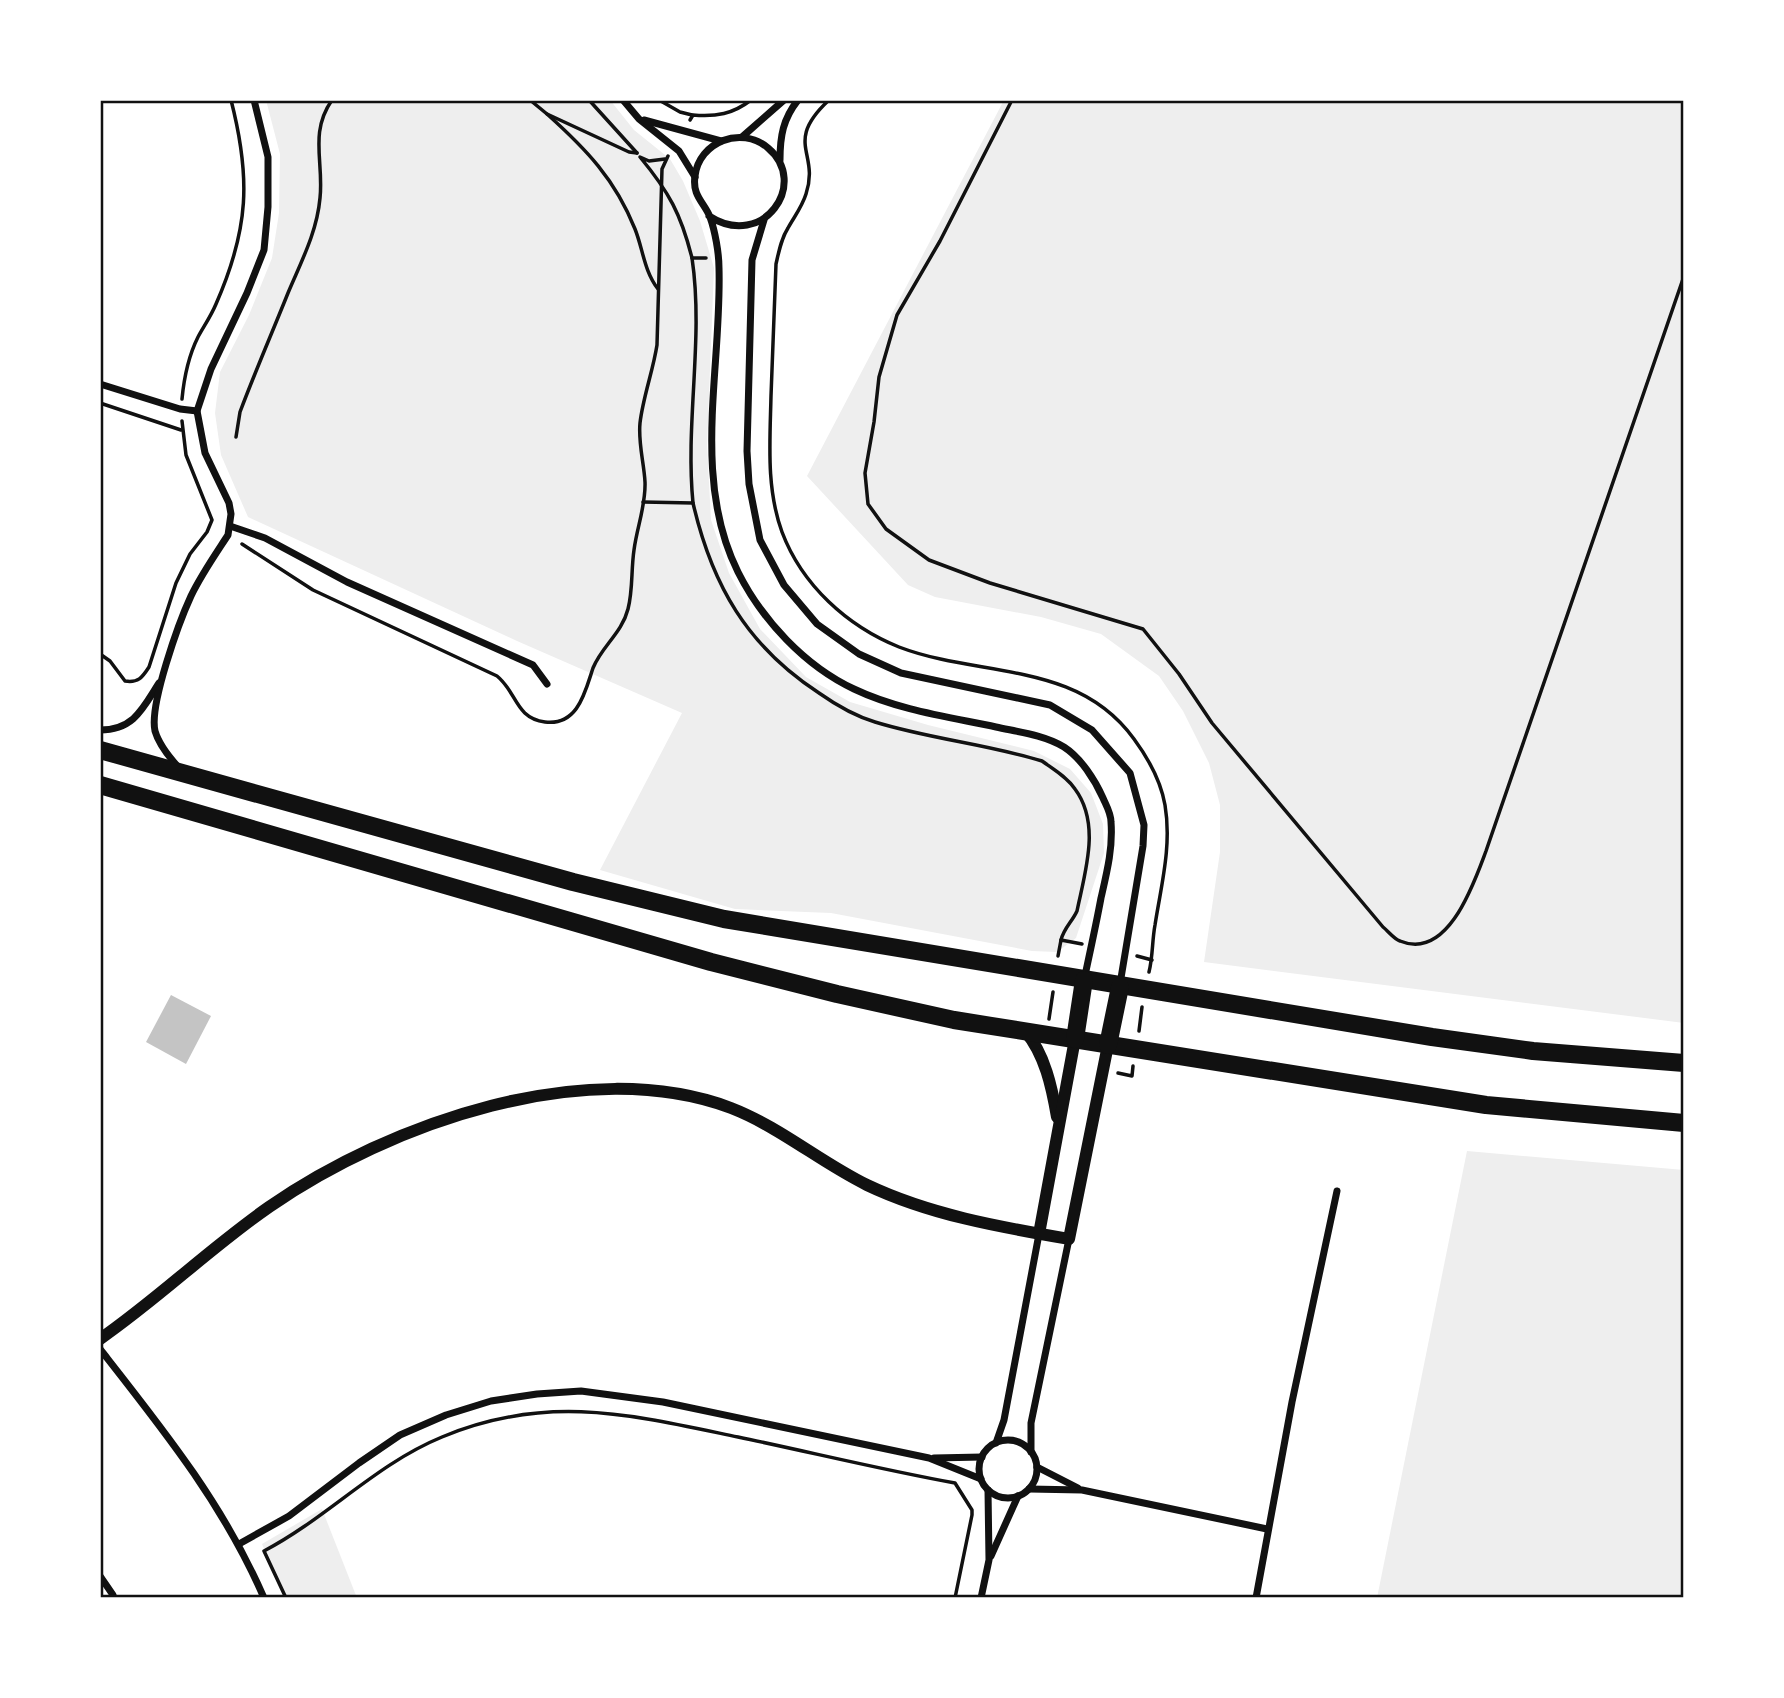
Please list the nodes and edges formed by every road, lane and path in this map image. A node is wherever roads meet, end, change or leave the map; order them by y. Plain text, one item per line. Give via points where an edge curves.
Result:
1 (254, 100) edge
2 (332, 100) edge
3 (530, 100) edge
4 (589, 100) edge
5 (623, 100) edge
6 (659, 100) edge
7 (751, 100) edge
8 (784, 100) edge
9 (798, 100) edge
10 (829, 100) edge
11 (1012, 100) edge
12 (547, 114) junction
13 (693, 115) junction
14 (639, 119) junction
15 (683, 132) junction
16 (742, 137) junction
17 (721, 141) junction
18 (674, 147) junction
19 (638, 155) junction
20 (667, 158) junction
21 (780, 162) junction
22 (695, 177) junction
23 (662, 183) junction
24 (709, 216) junction
25 (764, 220) junction
26 (692, 258) junction
27 (718, 259) junction
28 (752, 262) junction
29 (776, 264) junction
30 (1684, 276) edge
31 (658, 289) junction
32 (100, 384) edge
33 (100, 403) edge
34 (197, 411) junction
35 (182, 430) dead end
36 (236, 437) dead end
37 (643, 502) junction
38 (229, 529) junction
39 (163, 676) junction
40 (547, 684) dead end
41 (100, 730) edge
42 (100, 750) edge
43 (184, 773) junction
44 (100, 785) edge
45 (1152, 960) dead end
46 (1084, 980) junction
47 (1120, 986) junction
48 (1026, 1031) junction
49 (1075, 1040) junction
50 (1108, 1045) junction
51 (1684, 1063) edge
52 (1684, 1123) edge
53 (1059, 1125) junction
54 (1337, 1191) dead end
55 (1039, 1234) junction
56 (1069, 1239) junction
57 (100, 1339) edge
58 (100, 1349) edge
59 (996, 1443) junction
60 (1031, 1452) junction
61 (982, 1457) junction
62 (929, 1458) junction
63 (1037, 1467) junction
64 (981, 1479) junction
65 (1029, 1489) junction
66 (988, 1490) junction
67 (1082, 1490) junction
68 (1018, 1496) junction
69 (1267, 1529) junction
70 (239, 1544) junction
71 (989, 1560) junction
72 (100, 1577) edge
73 (113, 1595) dead end
74 (264, 1598) edge
75 (286, 1598) edge
76 (956, 1598) edge
77 (981, 1598) edge
78 (1256, 1598) edge

1 - 34 street via 268,157 264,250
2 - 36 path via 318,138 321,192 315,229 240,412
3 - 12 path
4 - 19 path
5 - 14 street
6 - 13 path
7 - 13 path via 721,116
8 - 16 street
9 - 21 street via 780,135
10 - 29 path via 805,132 807,193 780,245
11 - 30 path via 897,315 879,377 865,474 868,504 886,529 929,560 1143,629 1212,723 1383,928 1400,941 1420,943 1444,933 1466,902
12 - 19 path
12 - 31 path via 603,170 631,220
13 - 15 path
14 - 15 street
14 - 18 street
15 - 17 street
16 - 17 street
16 - 21 street via 757,140
17 - 22 street via 708,149
18 - 20 path
18 - 22 street
19 - 20 path via 649,162
19 - 23 path
20 - 23 path
21 - 25 street via 783,192
22 - 24 street via 700,203
23 - 26 path via 685,230
23 - 31 path
24 - 25 street via 734,226
24 - 27 street
25 - 28 street
26 - 27 path
26 - 37 path via 693,503
27 - 46 street via 712,442 715,499 738,572 770,621 810,661 853,689 899,706 1040,736 1078,760 1098,788 1111,818 1111,850
28 - 29 path
28 - 47 street via 747,451 760,540 784,585 817,624 859,654 901,673 1050,705 1092,730 1130,773 1144,825
29 - 45 path via 769,463 773,502 796,559 814,587 866,631 900,647 1061,683 1107,709 1126,727 1156,776 1165,804 1168,839
31 - 37 path via 657,345 640,425
32 - 34 street
33 - 35 path
34 - 38 street via 205,453 229,503
37 - 38 path via 624,623 597,659 578,709 554,722 521,711 497,676 313,590 262,558
38 - 39 street via 192,595
38 - 40 street via 265,538 347,582 533,665
39 - 41 street via 133,719 116,729
39 - 43 street via 156,732
42 - 43 main road
43 - 46 main road via 724,919
44 - 48 main road via 711,962 836,995
46 - 47 main road
46 - 49 main road
47 - 50 main road
47 - 51 main road via 1532,1051
48 - 49 main road
48 - 53 street via 1038,1049
49 - 50 main road
49 - 53 street
50 - 52 main road via 1486,1105
50 - 56 street
53 - 55 street
54 - 69 street
55 - 56 street
55 - 57 street via 900,1200 758,1120 708,1100 647,1089 569,1091 454,1117 327,1171 270,1206
55 - 59 street
56 - 60 street via 1031,1423
58 - 70 street via 172,1439
59 - 60 street via 1015,1441
59 - 61 street
60 - 63 street
61 - 62 street
61 - 64 street
62 - 64 street
62 - 70 street via 628,1396 581,1391 537,1394 480,1404 400,1435 289,1516
63 - 65 street
63 - 67 street
64 - 66 street
65 - 67 street
65 - 68 street
66 - 68 street via 1002,1497
66 - 71 street
67 - 69 street
68 - 71 street
69 - 78 street
70 - 74 street
71 - 77 street
72 - 73 street
75 - 76 path via 264,1551 313,1522 402,1457 490,1420 584,1410 673,1423 956,1483 972,1515

